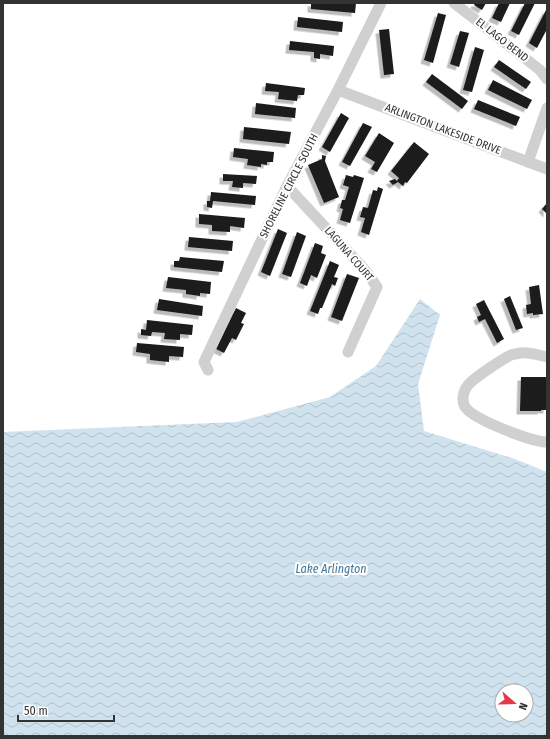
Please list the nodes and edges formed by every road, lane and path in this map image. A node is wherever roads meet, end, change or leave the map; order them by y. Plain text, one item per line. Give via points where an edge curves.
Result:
1 (381, 3) edge
2 (454, 3) edge
3 (547, 79) edge
4 (338, 90) junction
5 (547, 108) edge
6 (528, 162) junction
7 (547, 169) edge
8 (288, 186) junction
9 (348, 352) dead end
10 (547, 357) edge
11 (208, 370) dead end
12 (547, 442) edge

1 - 4 street, SHORELINE CIRCLE SOUTH
2 - 3 street, EL LAGO BEND via 540,70
4 - 6 street, ARLINGTON LAKESIDE DRIVE
4 - 8 street, SHORELINE CIRCLE SOUTH
5 - 6 street
6 - 7 street, ARLINGTON LAKESIDE DRIVE
8 - 9 street, LAGUNA COURT via 365,270 377,287
8 - 11 street, SHORELINE CIRCLE SOUTH via 204,362
10 - 12 street via 522,353 511,355 468,384 463,400 466,408 481,418 529,439

